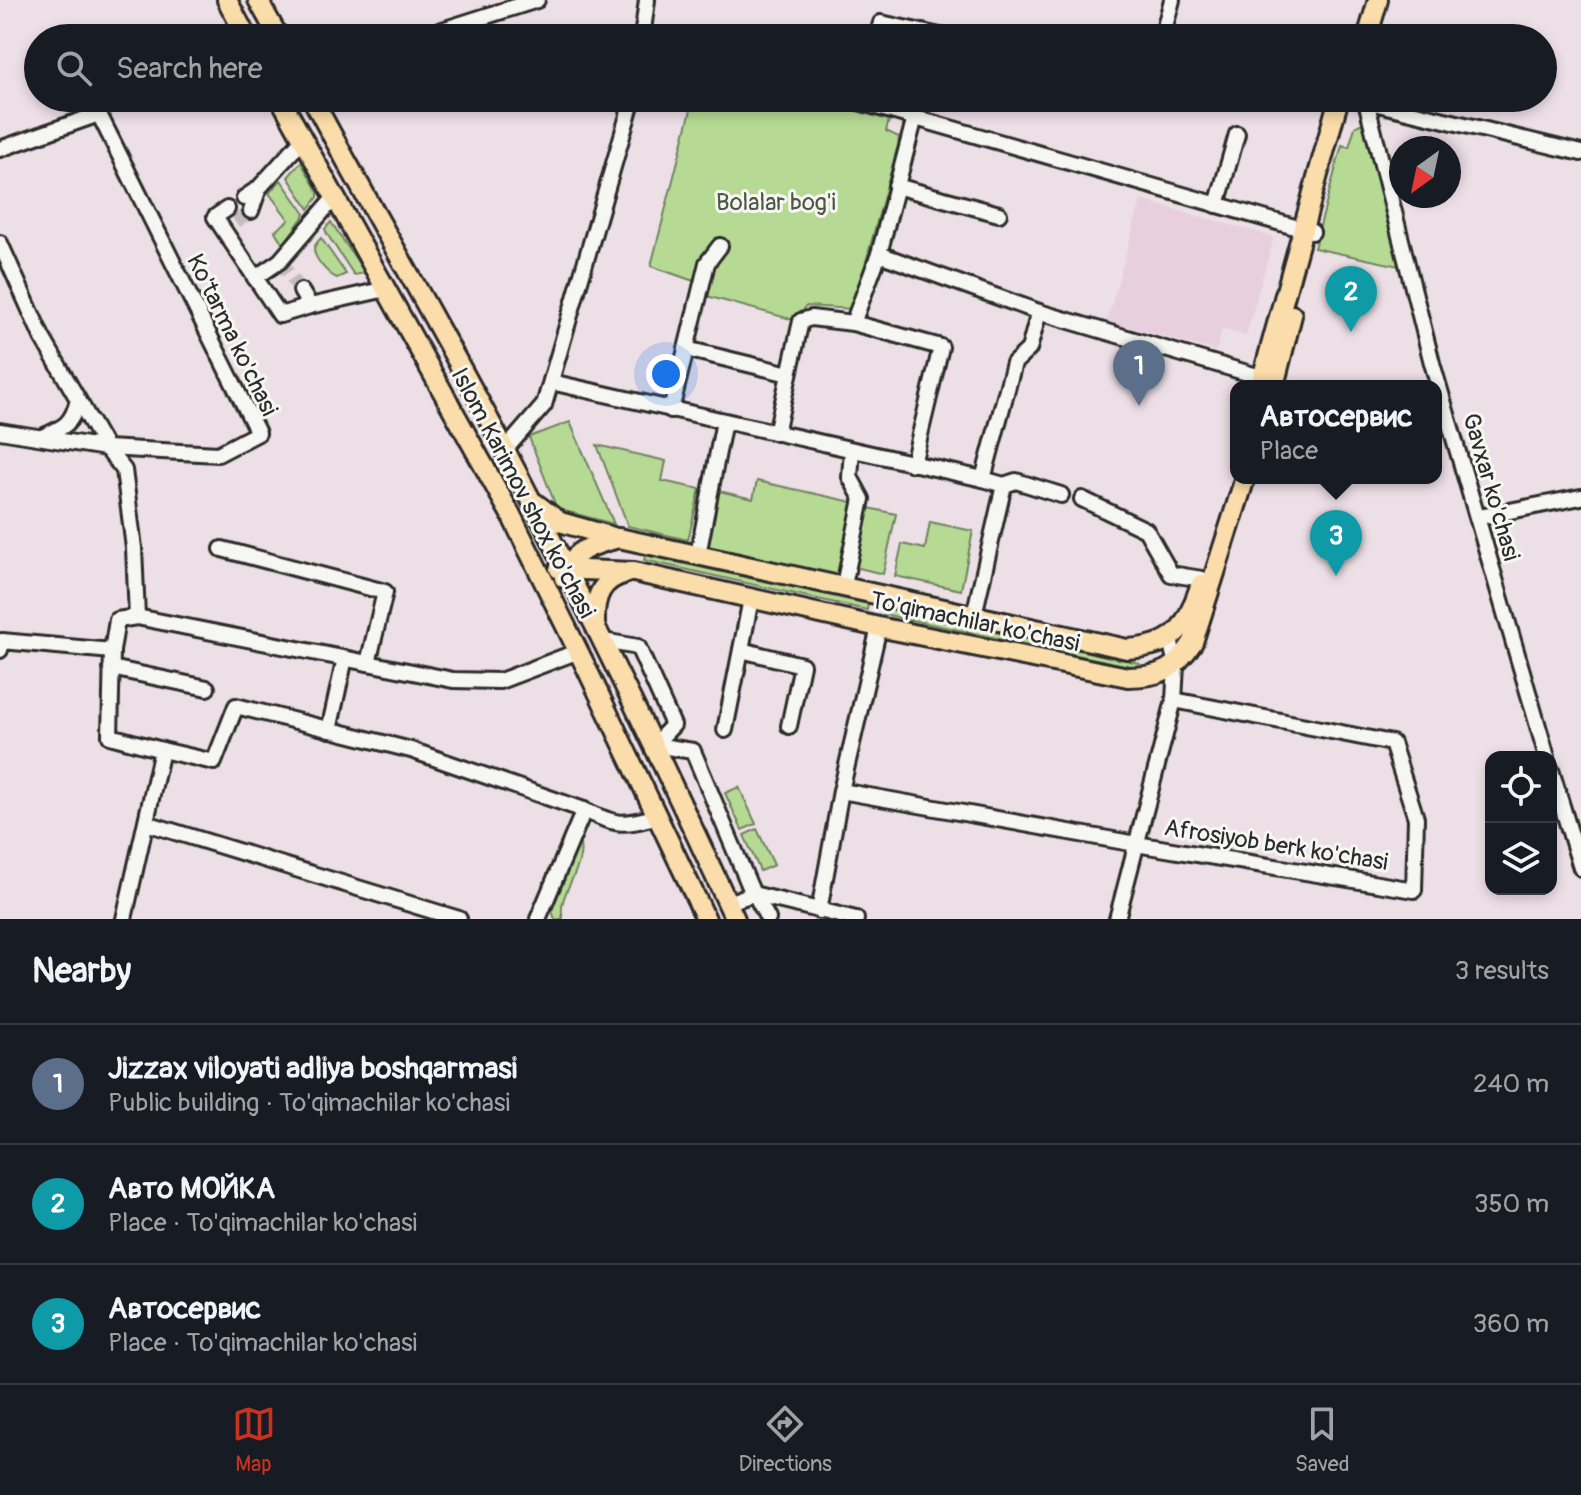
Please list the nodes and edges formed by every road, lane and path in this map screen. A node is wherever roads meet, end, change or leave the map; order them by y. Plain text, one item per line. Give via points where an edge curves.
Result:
1 (227, 0) edge
2 (258, 0) edge
3 (537, 0) edge
4 (647, 0) edge
5 (1172, 0) edge
6 (1366, 0) edge
7 (1378, 0) edge
8 (240, 24) edge
9 (271, 24) edge
10 (461, 24) edge
11 (644, 24) edge
12 (1166, 24) edge
13 (1360, 24) edge
14 (1371, 24) edge
15 (288, 112) edge
16 (320, 112) edge
17 (629, 112) edge
18 (899, 112) edge
19 (1336, 112) edge
20 (1353, 112) edge
21 (1362, 112) edge
22 (1412, 112) edge
23 (915, 117) junction
24 (1237, 134) dead end
25 (303, 139) junction
26 (0, 149) edge
27 (1581, 153) edge
28 (896, 186) junction
29 (335, 197) junction
30 (248, 205) tunnel mouth
31 (1217, 205) junction
32 (999, 214) dead end
33 (228, 220) dead end
34 (1308, 231) junction
35 (0, 243) edge
36 (720, 246) dead end
37 (879, 254) junction
38 (259, 276) junction
39 (386, 289) junction
40 (301, 291) tunnel mouth
41 (310, 306) junction
42 (1039, 312) junction
43 (853, 323) junction
44 (686, 349) junction
45 (789, 374) junction
46 (1258, 380) edge
47 (1269, 380) edge
48 (1437, 380) edge
49 (551, 382) junction
50 (1442, 396) edge
51 (78, 400) junction
52 (671, 410) junction
53 (724, 421) junction
54 (0, 431) edge
55 (776, 433) junction
56 (41, 437) junction
57 (106, 448) junction
58 (505, 450) junction
59 (852, 450) junction
60 (913, 464) junction
61 (983, 479) junction
62 (1231, 484) edge
63 (1243, 484) edge
64 (1004, 485) junction
65 (1061, 495) dead end
66 (528, 496) junction
67 (1581, 497) edge
68 (1082, 499) dead end
69 (1479, 517) junction
70 (619, 538) junction
71 (222, 549) dead end
72 (528, 549) junction
73 (698, 555) junction
74 (566, 570) junction
75 (634, 572) junction
76 (1202, 579) junction
77 (844, 585) junction
78 (889, 596) junction
79 (751, 599) junction
80 (561, 615) junction
81 (974, 615) junction
82 (137, 617) junction
83 (881, 627) junction
84 (599, 633) junction
85 (1170, 639) junction
86 (0, 650) edge
87 (741, 650) junction
88 (112, 651) junction
89 (579, 651) junction
90 (345, 658) junction
91 (368, 663) junction
92 (1176, 665) junction
93 (111, 668) junction
94 (207, 688) dead end
95 (1174, 700) junction
96 (789, 726) dead end
97 (329, 730) junction
98 (725, 730) dead end
99 (654, 745) junction
100 (162, 750) junction
101 (1545, 751) edge
102 (1557, 790) edge
103 (841, 791) junction
104 (584, 810) junction
105 (658, 816) junction
106 (146, 823) junction
107 (1136, 844) junction
108 (1581, 868) edge
109 (754, 895) junction
110 (731, 911) edge
111 (819, 911) junction
112 (124, 919) edge
113 (459, 919) edge
114 (538, 919) edge
115 (706, 919) edge
116 (768, 919) edge
117 (856, 919) edge
118 (1117, 919) edge

1 - 8 main road
2 - 9 main road
3 - 10 street
4 - 11 street
5 - 12 street
6 - 13 main road
7 - 14 main road
15 - 25 main road, Islom Karimov shox ko'chasi
16 - 58 main road, Islom Karimov shox ko'chasi
17 - 49 street
18 - 23 street
19 - 34 main road
20 - 34 main road
21 - 48 street, Gavxar ko'chasi
22 - 27 street
23 - 28 street
23 - 31 street
24 - 31 street
25 - 29 main road, Islom Karimov shox ko'chasi
25 - 30 street
26 - 57 street, Ko'tarma ko'chasi via 99,114 258,433 218,454
28 - 32 street
28 - 37 street
29 - 38 street via 280,261
29 - 39 main road, Islom Karimov shox ko'chasi
31 - 34 street
33 - 38 street
34 - 47 main road
35 - 51 street via 42,337
36 - 44 street via 707,263
37 - 42 street
37 - 43 street
38 - 41 street via 289,312
39 - 41 street
39 - 72 main road, Islom Karimov shox ko'chasi
40 - 41 street
42 - 46 street
42 - 61 street via 1029,349 1014,363
43 - 45 street via 801,321
43 - 60 street via 941,347
44 - 45 street
44 - 52 street
45 - 55 street
49 - 52 street
49 - 58 street via 544,405
50 - 69 street, Gavxar ko'chasi
51 - 56 street via 73,418
51 - 57 street
52 - 53 street
53 - 55 street
53 - 73 street
54 - 56 street, Ko'tarma ko'chasi
55 - 59 street
56 - 57 street, Ko'tarma ko'chasi
57 - 82 street via 124,470
58 - 66 main road, Islom Karimov shox ko'chasi
59 - 60 street
59 - 77 street, To'qimachilar ko'chasi via 850,477 862,499
60 - 61 street
61 - 64 street
62 - 76 main road
63 - 92 main road via 1201,622
64 - 65 street via 1016,481
64 - 81 street
66 - 70 main road via 560,522
66 - 74 main road, Islom Karimov shox ko'chasi
67 - 69 street
68 - 76 street via 1146,530 1171,574
69 - 101 street, Gavxar ko'chasi
70 - 73 main road, To'qimachilar ko'chasi
70 - 74 main road, To'qimachilar ko'chasi via 581,550
71 - 91 street via 385,592
72 - 74 main road, To'qimachilar ko'chasi via 543,564
72 - 80 main road, Islom Karimov shox ko'chasi
73 - 77 main road, To'qimachilar ko'chasi
74 - 75 main road, To'qimachilar ko'chasi
74 - 80 main road
74 - 84 main road, Islom Karimov shox ko'chasi
75 - 79 main road, To'qimachilar ko'chasi
75 - 84 main road via 616,576 598,593
76 - 85 main road via 1190,615
77 - 78 main road, To'qimachilar ko'chasi
78 - 81 main road, To'qimachilar ko'chasi
78 - 83 main road via 875,605
79 - 83 main road, To'qimachilar ko'chasi
79 - 87 street
80 - 89 main road, Islom Karimov shox ko'chasi
81 - 85 main road, To'qimachilar ko'chasi via 1127,649
82 - 88 street via 117,620
82 - 90 street
83 - 92 main road, To'qimachilar ko'chasi via 1128,677 1149,677
83 - 103 street
84 - 99 main road, Islom Karimov shox ko'chasi
84 - 99 street via 638,647 673,725
85 - 92 street
86 - 88 street via 2,641
87 - 96 street via 802,665
87 - 98 street
88 - 93 street
89 - 91 street via 500,681 453,680
89 - 105 main road, Islom Karimov shox ko'chasi
90 - 91 street
90 - 97 street
92 - 95 street
93 - 94 street
93 - 100 street via 110,736
95 - 107 street, Afrosiyob berk ko'chasi
95 - 107 street, Afrosiyob berk ko'chasi via 1392,743 1416,818 1414,890
97 - 100 street via 236,706 214,762
97 - 104 street via 411,750
99 - 109 street via 693,751
99 - 110 main road, Islom Karimov shox ko'chasi
100 - 106 street
102 - 108 street
103 - 107 street, Afrosiyob berk ko'chasi
103 - 111 street
104 - 105 street via 626,825
104 - 114 street
105 - 115 main road, Islom Karimov shox ko'chasi
106 - 112 street
106 - 113 street
107 - 118 street
109 - 110 street
109 - 111 street
109 - 116 street
111 - 117 street

